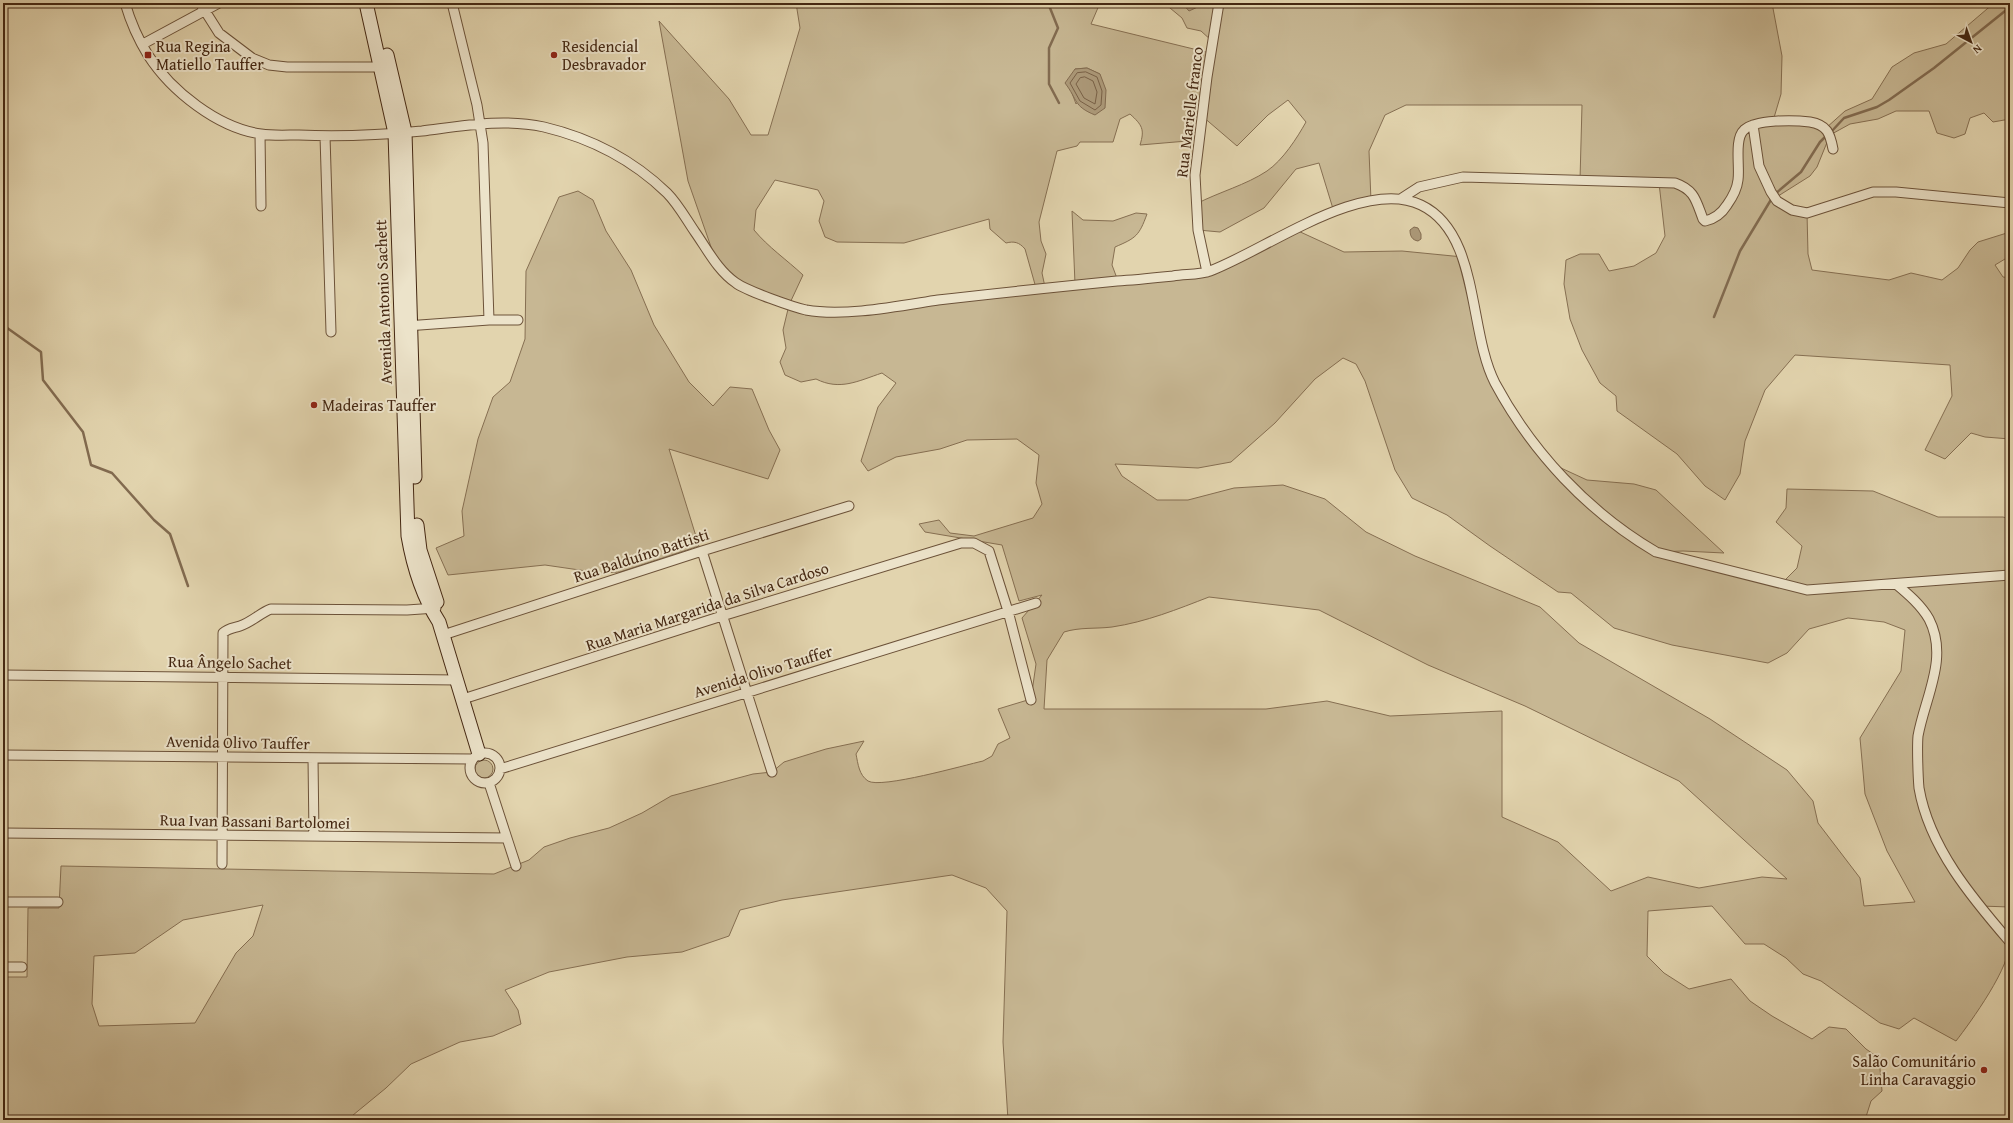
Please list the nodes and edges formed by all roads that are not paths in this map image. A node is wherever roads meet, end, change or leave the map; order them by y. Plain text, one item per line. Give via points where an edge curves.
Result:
1 (125, 3) edge
2 (219, 3) edge
3 (366, 3) edge
4 (375, 3) edge
5 (452, 3) edge
6 (1219, 3) edge
7 (202, 7) edge
8 (143, 44) junction
9 (385, 67) junction
10 (481, 123) junction
11 (1753, 125) junction
12 (400, 133) junction
13 (260, 134) junction
14 (325, 136) junction
15 (1833, 149) dead end
16 (1402, 198) junction
17 (2010, 203) edge
18 (261, 206) dead end
19 (1207, 272) junction
20 (489, 320) junction
21 (518, 320) dead end
22 (405, 326) junction
23 (331, 332) dead end
24 (849, 506) dead end
25 (702, 551) junction
26 (2010, 575) edge
27 (1896, 584) junction
28 (1036, 603) dead end
29 (435, 608) junction
30 (1008, 610) junction
31 (722, 616) junction
32 (443, 635) junction
33 (3, 674) edge
34 (223, 677) junction
35 (457, 680) junction
36 (746, 692) junction
37 (463, 699) junction
38 (1031, 700) dead end
39 (3, 755) edge
40 (475, 756) junction
41 (223, 757) junction
42 (313, 758) junction
43 (500, 769) junction
44 (772, 772) dead end
45 (489, 783) junction
46 (3, 833) edge
47 (222, 836) junction
48 (314, 836) junction
49 (507, 838) junction
50 (222, 864) dead end
51 (516, 866) dead end
52 (3, 902) edge
53 (58, 902) dead end
54 (2010, 942) edge
55 (3, 967) edge
56 (22, 967) dead end

1 - 8 street
2 - 7 street
3 - 9 street, Avenida Antonio Sachett
4 - 9 street, Avenida Antonio Sachett
5 - 10 street
6 - 19 street, Rua Marielle franco via 1194,175 1198,230
7 - 8 street
7 - 9 street via 219,33 236,48 269,65
8 - 13 street via 156,65 191,101 219,121
9 - 12 street, Avenida Antonio Sachett
10 - 12 street
10 - 19 street via 524,123 565,132 592,143 637,168 670,196 717,264 737,284 809,311 873,309 1036,288
10 - 20 street
11 - 15 street via 1799,120 1818,123 1828,131
11 - 16 street via 1745,129 1739,137 1738,181 1731,198 1723,211 1710,220 1703,219 1693,194 1687,187 1676,183 1463,177 1419,187
11 - 17 street via 1759,166 1770,192 1777,201 1792,210 1807,213 1873,192
12 - 14 street
12 - 22 street, Avenida Antonio Sachett
13 - 14 street
13 - 18 street
14 - 23 street
16 - 19 street via 1371,201 1334,212
16 - 27 street via 1425,207 1442,220 1459,245 1469,278 1481,343 1492,378 1515,418 1553,467 1593,507 1636,541 1656,552 1806,590
20 - 21 street
20 - 22 street
22 - 29 street, Avenida Antonio Sachett via 411,478 417,534
24 - 25 street, Rua Balduíno Battisti
25 - 31 street
25 - 32 street, Rua Balduíno Battisti
26 - 27 street
27 - 54 street via 1916,601 1928,618 1936,638 1936,665 1918,737 1919,788 1931,829 1946,857 1979,906
28 - 30 street, Avenida Olivo Tauffer
29 - 32 street, Avenida Antonio Sachett
29 - 34 street via 271,609 223,633
30 - 31 street, Rua Maria Margarida da Silva Cardoso via 989,551 974,543 961,543
30 - 36 street, Avenida Olivo Tauffer
30 - 38 street
31 - 36 street
31 - 37 street, Rua Maria Margarida da Silva Cardoso
32 - 35 street, Avenida Antonio Sachett
33 - 34 street, Rua Ângelo Sachet
34 - 35 street, Rua Ângelo Sachet
34 - 41 street
35 - 37 street, Avenida Antonio Sachett
36 - 43 street, Avenida Olivo Tauffer
36 - 44 street
37 - 40 street, Avenida Antonio Sachett
39 - 41 street, Avenida Olivo Tauffer
40 - 42 street, Avenida Olivo Tauffer
40 - 43 street via 485,752 496,757
40 - 45 street via 469,771 472,777 482,784
41 - 42 street, Avenida Olivo Tauffer
41 - 47 street
42 - 48 street
43 - 45 street via 497,778
45 - 49 street
46 - 47 street, Rua Ivan Bassani Bartolomei
47 - 48 street, Rua Ivan Bassani Bartolomei
47 - 50 street
48 - 49 street, Rua Ivan Bassani Bartolomei
49 - 51 street
52 - 53 street
55 - 56 street

